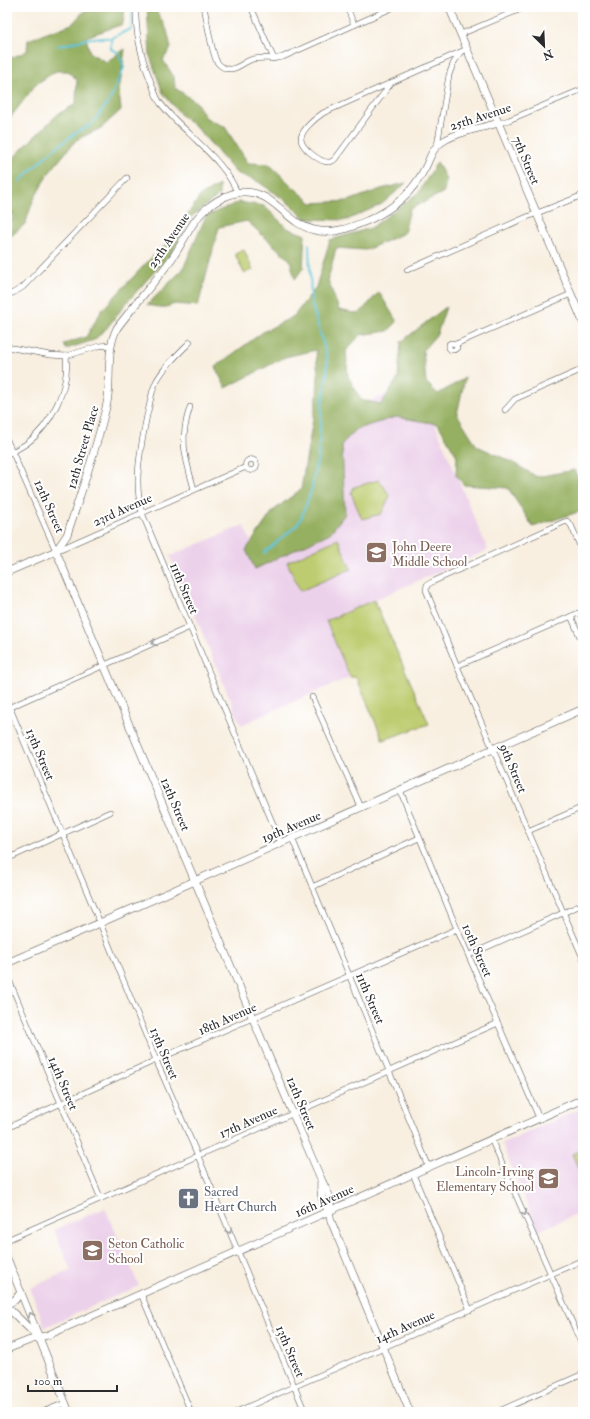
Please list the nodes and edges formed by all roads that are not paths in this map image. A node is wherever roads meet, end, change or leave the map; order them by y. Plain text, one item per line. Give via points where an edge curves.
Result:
1 (136, 7) edge
2 (204, 7) edge
3 (251, 7) edge
4 (347, 7) edge
5 (394, 7) edge
6 (449, 7) edge
7 (526, 7) edge
8 (354, 25) junction
9 (461, 34) junction
10 (465, 50) junction
11 (274, 59) junction
12 (392, 82) junction
13 (583, 90) edge
14 (498, 123) junction
15 (437, 146) junction
16 (127, 178) dead end
17 (237, 192) junction
18 (583, 195) edge
19 (537, 214) junction
20 (407, 270) dead end
21 (7, 294) edge
22 (571, 294) junction
23 (582, 319) edge
24 (190, 342) dead end
25 (456, 344) dead end
26 (111, 345) junction
27 (7, 347) edge
28 (66, 356) junction
29 (583, 369) edge
30 (190, 407) dead end
31 (505, 410) dead end
32 (7, 440) edge
33 (10, 453) edge
34 (246, 467) dead end
35 (194, 489) junction
36 (142, 513) junction
37 (56, 551) junction
38 (583, 553) edge
39 (7, 572) edge
40 (583, 610) edge
41 (571, 616) junction
42 (190, 627) junction
43 (583, 644) edge
44 (104, 665) junction
45 (457, 666) junction
46 (312, 697) dead end
47 (8, 705) edge
48 (583, 709) edge
49 (493, 748) junction
50 (400, 790) junction
51 (583, 807) edge
52 (362, 808) junction
53 (110, 812) dead end
54 (528, 831) junction
55 (63, 834) junction
56 (292, 838) junction
57 (419, 838) junction
58 (281, 843) junction
59 (7, 859) edge
60 (196, 881) junction
61 (312, 887) junction
62 (583, 904) edge
63 (564, 913) junction
64 (100, 923) junction
65 (457, 929) junction
66 (468, 954) junction
67 (583, 958) edge
68 (7, 963) edge
69 (7, 975) edge
70 (349, 976) junction
71 (253, 1018) junction
72 (498, 1023) junction
73 (156, 1060) junction
74 (389, 1071) junction
75 (583, 1099) edge
76 (61, 1104) junction
77 (293, 1114) junction
78 (539, 1118) junction
79 (7, 1128) edge
80 (491, 1139) junction
81 (198, 1156) junction
82 (429, 1167) junction
83 (413, 1174) junction
84 (101, 1200) junction
85 (329, 1211) junction
86 (7, 1240) edge
87 (237, 1252) junction
88 (7, 1258) edge
89 (583, 1260) edge
90 (551, 1275) junction
91 (21, 1292) junction
92 (141, 1294) junction
93 (7, 1305) edge
94 (470, 1310) junction
95 (39, 1338) junction
96 (583, 1347) edge
97 (383, 1348) junction
98 (7, 1349) edge
99 (583, 1374) edge
100 (294, 1387) junction
101 (65, 1403) junction
102 (42, 1412) edge
103 (69, 1412) edge
104 (191, 1412) edge
105 (236, 1412) edge
106 (305, 1412) edge
107 (410, 1412) edge
108 (497, 1412) edge

1 - 17 street via 140,50 160,103 210,154 232,180
2 - 11 street via 218,64 231,69 248,60 264,57
3 - 11 street
4 - 8 street
5 - 8 street
6 - 9 street, 7th Street
7 - 9 street
8 - 11 street
9 - 10 street, 7th Street
10 - 12 street
10 - 14 street, 7th Street
10 - 15 street via 453,64 449,75
12 - 12 street via 323,113 302,136 304,147 325,161 335,159
13 - 14 street, 25th Avenue
14 - 15 street, 25th Avenue via 451,138
14 - 19 street, 7th Street
15 - 17 street, 25th Avenue via 414,187 396,204 384,213 341,231 314,230 296,222 264,195
16 - 21 street via 23,287 14,294
17 - 26 street, 25th Avenue via 216,201 198,216 161,273 117,328
18 - 19 street
19 - 20 street
19 - 22 street, 7th Street
22 - 23 street, 7th Street
22 - 25 street
24 - 36 street, 11th Street via 163,372 156,383 150,402 138,465 139,504
26 - 28 street
26 - 37 street, 12th Street Place via 107,401 102,425 67,535
27 - 28 street
28 - 33 street via 65,384 56,406 38,432 27,443
29 - 31 street via 515,399
30 - 35 street via 183,437
32 - 33 street, 12th Street
33 - 37 street, 12th Street
34 - 35 street, 23rd Avenue
35 - 36 street, 23rd Avenue
36 - 37 street, 23rd Avenue
36 - 42 street, 11th Street
37 - 39 street, 23rd Avenue
37 - 44 street, 12th Street
38 - 45 street, 9th Street via 571,525 566,521 426,587
40 - 41 street
41 - 43 street
41 - 45 street
42 -> 44 street
42 - 58 street, 11th Street
44 - 47 street
44 - 60 street, 12th Street
45 - 49 street, 9th Street
46 - 52 street
47 - 55 street, 13th Street
48 - 49 street, 19th Avenue
49 - 50 street, 19th Avenue
49 - 54 street, 9th Street
50 - 52 street, 19th Avenue
50 - 57 street, 10th Street
51 - 54 street
52 - 56 street, 19th Avenue
53 - 55 street
54 - 63 street, 9th Street
55 - 59 street
55 - 64 street, 13th Street
56 - 58 street, 19th Avenue
56 - 61 street, 11th Street
57 - 61 street
57 - 65 street, 10th Street
58 - 60 street, 19th Avenue
60 - 64 street, 19th Avenue
60 - 71 street, 12th Street
61 - 70 street, 11th Street
62 - 63 street
63 - 66 street
63 - 67 street, 9th Street
64 - 68 street, 19th Avenue
64 - 73 street, 13th Street
65 - 66 street, 10th Street
65 - 70 street, 18th Avenue
66 - 72 street, 10th Street
69 - 76 street, 14th Street
70 - 71 street, 18th Avenue
70 - 74 street, 11th Street
71 - 73 street, 18th Avenue
71 - 77 street, 12th Street
72 - 74 street, 17th Avenue
72 - 78 street, 10th Street
73 - 76 street, 18th Avenue
73 - 81 street, 13th Street
74 - 77 street, 17th Avenue
74 - 82 street, 11th Street
75 - 78 street, 16th Avenue
76 - 79 street, 18th Avenue
76 - 84 street, 14th Street
77 - 81 street, 17th Avenue
77 - 85 street, 12th Street via 331,1200
78 - 80 street, 16th Avenue
80 - 82 street, 16th Avenue
80 -> 90 street
81 - 84 street, 17th Avenue
81 -> 87 street, 13th Street
82 - 83 street, 16th Avenue
83 - 85 street, 16th Avenue
83 - 94 street
84 - 86 street, 17th Avenue
85 - 87 street, 16th Avenue
85 - 97 street, 12th Street
87 - 92 street, 16th Avenue
87 - 100 street, 13th Street
88 - 91 street
89 - 90 street, 14th Avenue
90 - 94 street, 14th Avenue
90 - 96 street
91 - 93 street
95 -> 91 street
92 - 95 street, 16th Avenue
92 - 104 street
93 - 95 street
94 - 97 street, 14th Avenue
95 - 98 street, 16th Avenue
95 - 101 street
97 - 100 street, 14th Avenue
97 - 107 street, 12th Street
99 - 108 street
100 - 105 street, 14th Avenue
100 - 106 street, 13th Street
101 - 102 street
101 - 103 street

